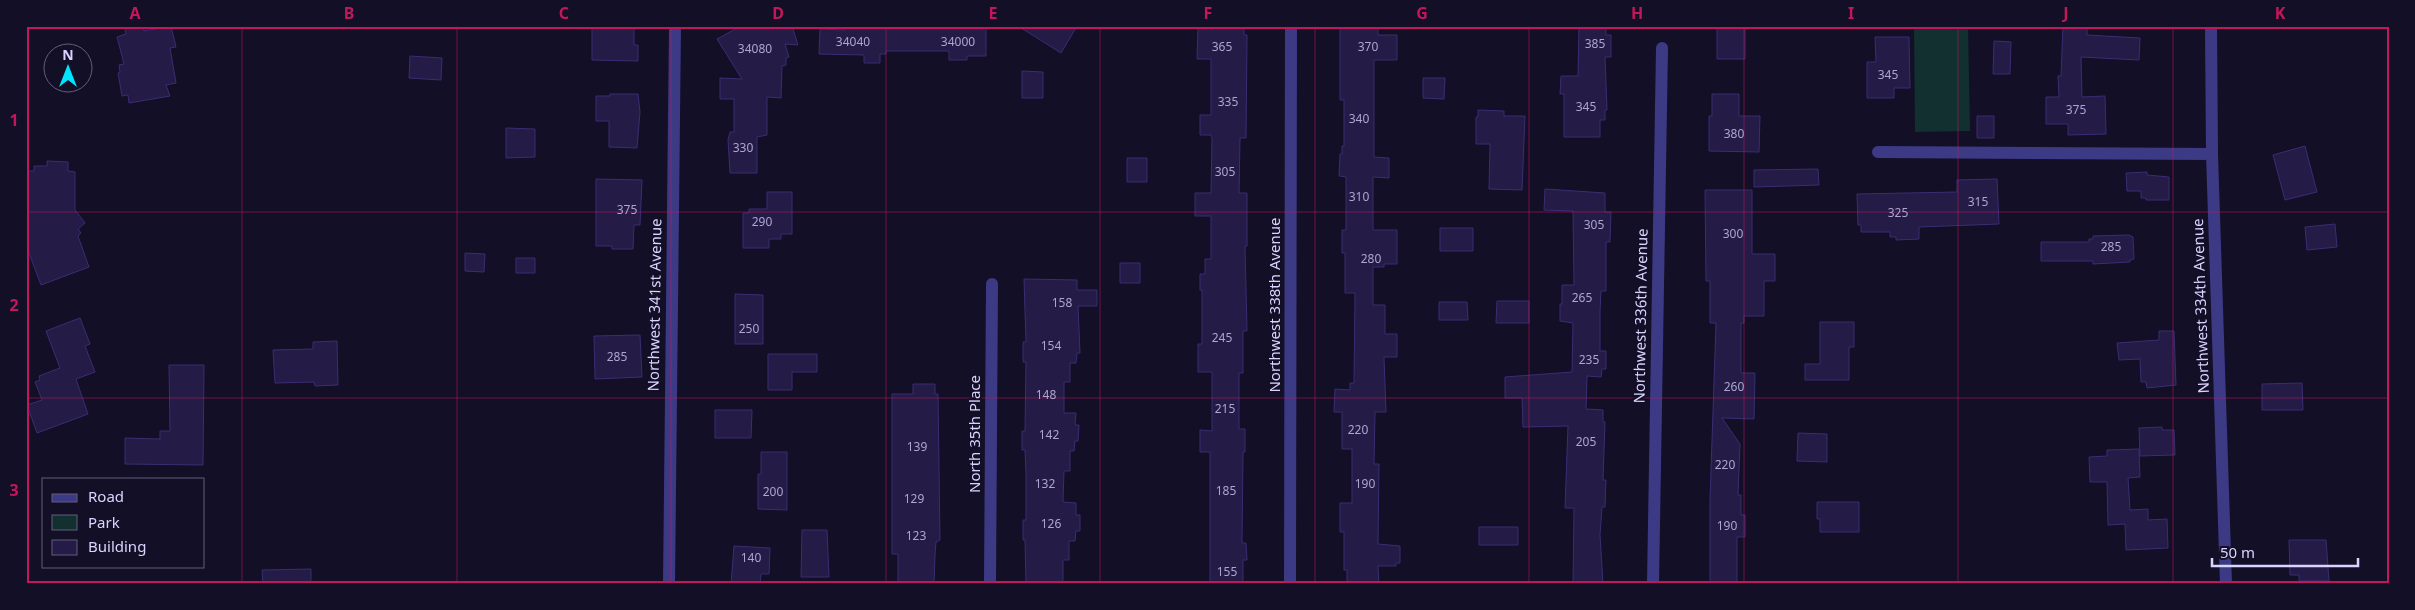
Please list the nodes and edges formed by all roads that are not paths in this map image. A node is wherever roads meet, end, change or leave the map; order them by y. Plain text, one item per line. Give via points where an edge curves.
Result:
1 (674, 26) edge
2 (1291, 26) edge
3 (2211, 26) edge
4 (1662, 48) dead end
5 (1878, 152) dead end
6 (2212, 154) junction
7 (992, 284) dead end
8 (669, 584) edge
9 (990, 584) edge
10 (1290, 584) edge
11 (1652, 584) edge
12 (2226, 584) edge

1 - 8 street, Northwest 341st Avenue
2 - 10 street, Northwest 338th Avenue
3 - 6 street, Northwest 334th Avenue
4 - 11 street, Northwest 336th Avenue
5 - 6 street
6 - 12 street, Northwest 334th Avenue
7 - 9 street, North 35th Place

